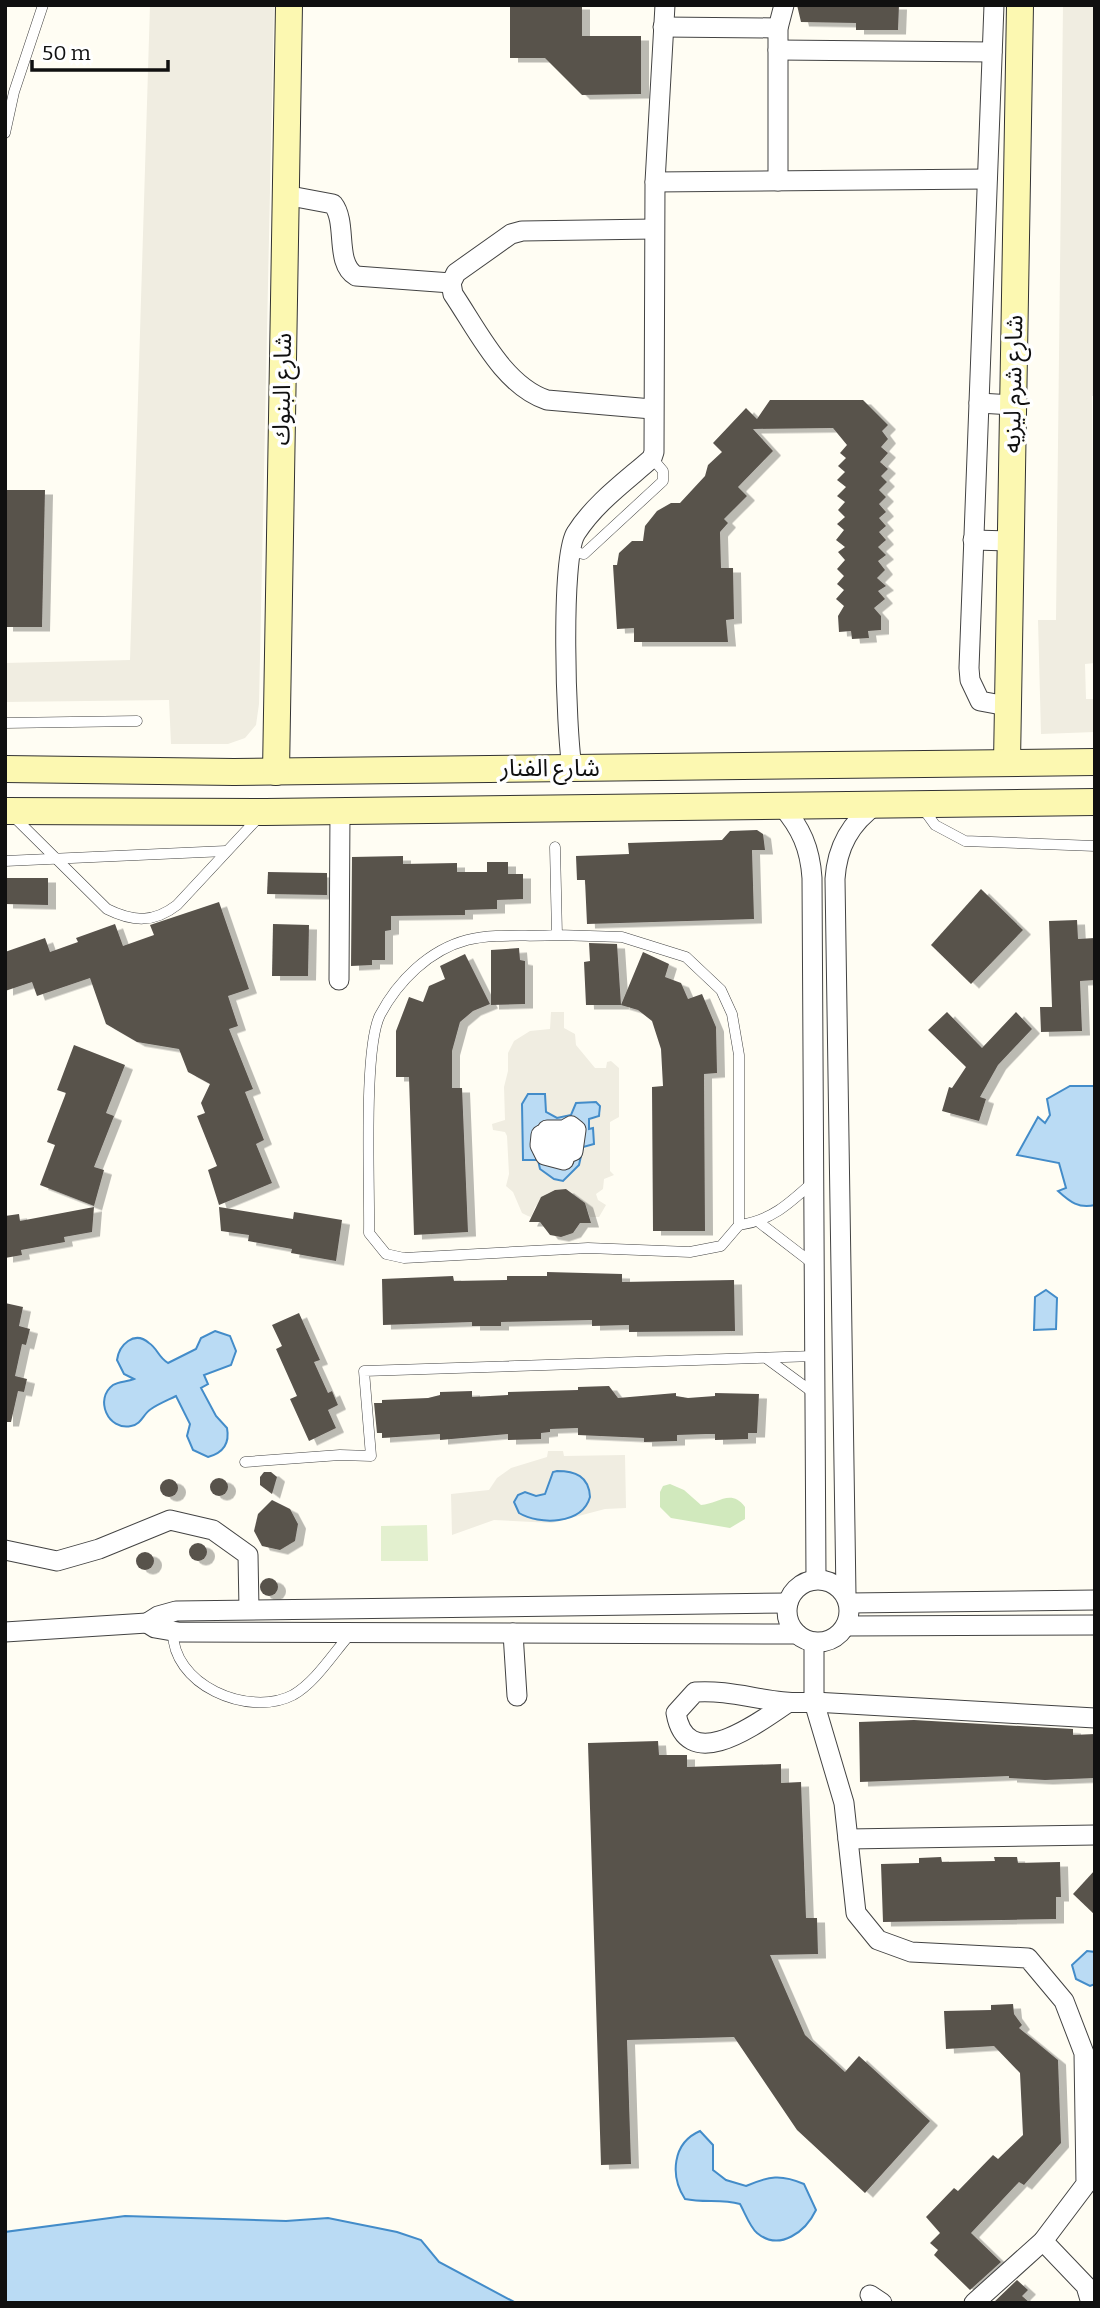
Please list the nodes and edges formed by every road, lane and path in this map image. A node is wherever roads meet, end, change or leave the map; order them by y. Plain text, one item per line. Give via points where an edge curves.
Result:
1 (43, 5) edge
2 (289, 5) edge
3 (665, 5) edge
4 (784, 5) edge
5 (994, 5) edge
6 (1020, 5) edge
7 (663, 27) junction
8 (778, 28) junction
9 (778, 50) junction
10 (992, 61) junction
11 (1018, 71) junction
12 (5, 133) edge
13 (989, 138) junction
14 (1017, 138) junction
15 (987, 179) junction
16 (778, 181) junction
17 (655, 182) junction
18 (285, 195) junction
19 (654, 229) junction
20 (451, 283) junction
21 (979, 403) junction
22 (1013, 405) junction
23 (652, 409) junction
24 (974, 540) junction
25 (1010, 541) junction
26 (1007, 706) junction
27 (137, 721) dead end
28 (5, 723) edge
29 (1007, 762) junction
30 (1095, 762) edge
31 (572, 767) junction
32 (5, 769) edge
33 (276, 772) junction
34 (1095, 802) edge
35 (877, 804) junction
36 (919, 804) junction
37 (782, 806) junction
38 (7, 811) edge
39 (340, 811) junction
40 (265, 812) junction
41 (1095, 846) edge
42 (555, 847) dead end
43 (226, 851) junction
44 (55, 858) junction
45 (5, 860) edge
46 (557, 935) junction
47 (339, 980) dead end
48 (814, 1182) junction
49 (760, 1223) junction
50 (739, 1225) junction
51 (814, 1265) junction
52 (814, 1356) junction
53 (765, 1358) junction
54 (815, 1394) junction
55 (245, 1462) dead end
56 (5, 1550) edge
57 (816, 1579) junction
58 (847, 1599) junction
59 (1095, 1600) edge
60 (788, 1603) junction
61 (249, 1609) junction
62 (175, 1621) junction
63 (1095, 1625) edge
64 (846, 1626) junction
65 (5, 1632) edge
66 (352, 1632) junction
67 (513, 1633) junction
68 (806, 1638) junction
69 (517, 1696) dead end
70 (814, 1702) junction
71 (786, 1704) junction
72 (1095, 1718) edge
73 (1095, 1835) edge
74 (848, 1839) junction
75 (1043, 2241) junction
76 (974, 2303) edge
77 (1091, 2303) edge

1 - 12 lane
2 - 18 main road, شارع البنوك
3 - 7 street
4 - 8 street
5 - 10 street
6 - 11 main road, شارع شرم ليزيه
7 - 8 street
7 - 17 street
8 - 9 street
9 - 10 street
9 - 16 street
10 - 11 street
10 - 13 street
11 - 14 main road, شارع شرم ليزيه
13 - 14 street
13 - 15 street
14 - 22 main road, شارع شرم ليزيه
15 - 16 street
15 - 21 street
16 - 17 street
17 - 19 street
18 - 20 street via 333,204 339,212 346,267 356,276
18 - 33 main road, شارع البنوك
19 - 20 street via 522,231 456,273
19 - 23 street
20 - 23 street via 453,294 516,383 534,396
21 - 22 street
21 - 24 street
22 - 25 main road, شارع شرم ليزيه
23 - 31 street via 652,458 597,507 575,534 569,551 566,674
24 - 25 street
24 - 26 street via 970,680 980,701
25 - 26 main road, شارع شرم ليزيه
26 - 29 main road, شارع شرم ليزيه
27 - 28 lane
29 - 30 main road, شارع الفنار
29 - 31 main road, شارع الفنار
31 - 33 main road, شارع الفنار
32 - 33 main road, شارع الفنار
34 - 36 main road, شارع الفنار
35 - 36 main road, شارع الفنار
35 - 37 main road, شارع الفنار
35 - 58 street via 849,832 838,855 835,879
36 - 41 lane via 935,825 965,841
37 - 39 main road, شارع الفنار
37 - 48 street via 803,834 811,862
38 - 40 main road, شارع الفنار
38 - 44 lane
39 - 40 main road, شارع الفنار
39 - 47 street
40 - 43 lane
42 - 46 lane
43 - 44 lane
43 - 44 lane via 177,905 163,916 141,920 107,909
44 - 45 lane
46 - 50 lane via 622,937 686,957 721,990 732,1014 739,1055
46 - 50 lane via 484,937 437,952 411,972 379,1017 372,1051 369,1233 386,1254 404,1258 588,1248 690,1252 722,1246
48 - 49 lane
48 - 51 street
49 - 50 lane
49 - 51 lane
51 - 52 street
52 - 53 lane
52 - 54 street
53 - 54 lane
53 - 55 lane via 364,1371 371,1456
54 - 57 street
56 - 61 street via 57,1561 170,1520 213,1530 248,1555
57 - 58 street via 833,1583
57 - 60 street via 796,1589
58 - 59 street
58 - 64 street
60 - 61 street
60 - 68 street via 788,1618
61 - 62 street
62 - 65 street via 158,1616 147,1623
62 - 66 street
62 - 66 lane via 175,1652 192,1677 221,1693 249,1700 282,1699 299,1691
63 - 64 street
64 - 68 street via 829,1640
66 - 67 street
67 - 68 street
67 - 69 street
68 - 70 street
70 - 71 street
70 - 72 street
70 - 74 street via 844,1803
71 - 71 street via 695,1692 676,1713 685,1735 711,1743 732,1739
73 - 74 street
74 - 75 street via 856,1913 878,1940 911,1952 1028,1958 1064,2001 1084,2053 1086,2184
75 - 76 street
75 - 77 street via 1086,2286

